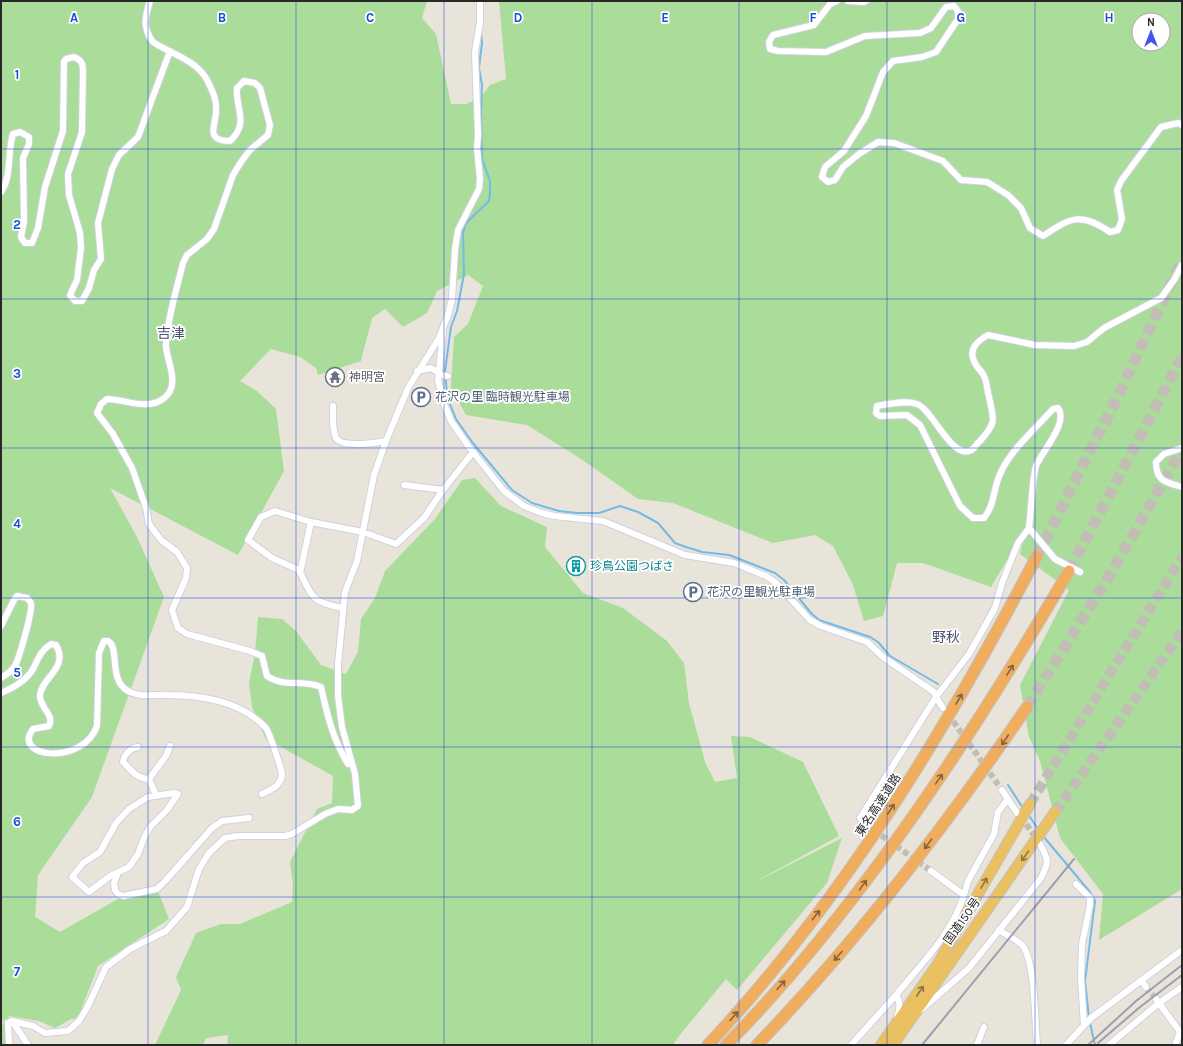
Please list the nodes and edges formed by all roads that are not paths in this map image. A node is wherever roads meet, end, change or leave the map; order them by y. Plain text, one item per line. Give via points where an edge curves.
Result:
1 (150, 1) edge
2 (480, 1) edge
3 (837, 1) edge
4 (848, 1) edge
5 (866, 1) edge
6 (170, 51) junction
7 (1182, 125) edge
8 (1, 192) edge
9 (1182, 265) edge
10 (444, 328) junction
11 (417, 371) junction
12 (439, 374) junction
13 (448, 376) dead end
14 (333, 406) dead end
15 (386, 441) junction
16 (1182, 448) edge
17 (473, 452) junction
18 (404, 485) dead end
19 (1182, 487) edge
20 (443, 490) junction
21 (310, 522) junction
22 (1029, 528) junction
23 (364, 532) junction
24 (1037, 556) tunnel mouth
25 (1068, 571) tunnel mouth
26 (1080, 572) dead end
27 (300, 573) junction
28 (342, 608) junction
29 (1, 626) edge
30 (1, 678) edge
31 (1, 693) edge
32 (936, 697) junction
33 (1027, 707) tunnel mouth
34 (944, 708) tunnel mouth
35 (170, 746) dead end
36 (138, 747) dead end
37 (355, 774) junction
38 (149, 779) junction
39 (1002, 790) tunnel mouth
40 (262, 794) dead end
41 (156, 795) junction
42 (1008, 799) junction
43 (1030, 804) tunnel mouth
44 (1055, 812) tunnel mouth
45 (1018, 813) tunnel mouth
46 (249, 818) dead end
47 (868, 826) tunnel mouth
48 (1040, 844) tunnel mouth
49 (931, 870) tunnel mouth
50 (118, 873) junction
51 (1076, 884) dead end
52 (964, 895) junction
53 (999, 930) junction
54 (1182, 950) edge
55 (1141, 980) junction
56 (1146, 987) tunnel mouth
57 (1182, 987) edge
58 (896, 995) junction
59 (1157, 1001) junction
60 (12, 1020) junction
61 (910, 1020) junction
62 (1084, 1025) junction
63 (984, 1027) dead end
64 (892, 1031) junction
65 (9, 1045) edge
66 (28, 1045) edge
67 (708, 1045) edge
68 (726, 1045) edge
69 (757, 1045) edge
70 (851, 1045) edge
71 (881, 1045) edge
72 (893, 1045) edge
73 (977, 1045) edge
74 (1037, 1045) edge
75 (1066, 1045) edge
76 (1109, 1045) edge
77 (1175, 1045) edge

1 - 6 street via 145,20 148,36 153,42
2 - 10 street via 480,22 475,52 480,179 476,197 458,230 452,300
3 - 7 street via 830,4 814,25 773,35 769,42 770,49 826,52 865,36 920,33 931,28 946,7 954,6 958,11 958,19 936,52 922,58 893,61 883,72 862,122 844,151 825,166 822,177 828,182 836,180 844,167 878,142 894,143 943,161 961,180 987,182 1008,195 1021,208 1030,228 1043,236 1064,222 1080,218 1099,224 1110,232 1118,230 1122,218 1117,190 1121,181 1161,127 1178,123
4 - 5 street
6 - 8 street via 138,137 119,155 112,169 98,223 101,259 82,302 75,301 70,295 77,280 81,248 80,233 69,195 68,174 82,132 83,65 79,59 74,57 64,62 63,131 44,192 38,228 32,243 25,243 21,237 24,222 23,158 29,144 29,137 25,133 13,134 8,155 6,185
6 - 37 street via 197,66 210,85 216,107 213,130 216,138 220,141 230,141 236,135 241,114 236,94 237,88 244,81 255,83 260,88 268,111 268,135 250,150 233,175 214,229 182,263 166,346 173,382 170,391 163,399 147,404 107,399 97,413 113,434 132,468 149,524 162,540 177,552 187,568 186,578 172,610 178,628 187,634 250,650 262,656 267,676 273,680 288,684 311,683 320,687 339,750
9 - 22 street via 1162,298 1104,328 1087,342 1074,346 1035,345 988,335 977,341 973,350 973,360 984,376 994,420 989,432 968,451 958,450 949,443 930,414 918,404 877,406 876,413 880,416 907,415 920,425 960,506 972,518 984,518 990,512 1000,472 1012,453 1052,409 1058,408 1062,412 1061,422 1036,466
10 - 11 street
10 - 12 street
11 - 12 street via 431,368
11 - 15 street
12 - 13 street
12 - 17 street via 444,404
14 - 15 street via 335,433 341,442 356,444
15 - 23 street via 374,475
16 - 19 street via 1164,454 1156,462 1156,473 1162,480
17 - 20 street
17 - 32 street via 504,491 524,506 554,516 603,521 685,555 734,563 766,576 776,583 810,620 867,642 883,657 934,692
18 - 20 street
20 - 23 street via 424,518 396,544
21 - 23 street
21 - 27 street
21 - 27 street via 275,511 261,516 248,540 272,558
22 - 26 street via 1055,558
22 - 32 street via 1018,543 995,608 969,654
23 - 28 street
67 -> 24 highway, 東名高速道路 via 794,944 862,853 954,709
68 -> 25 highway via 821,940 900,834 990,702
27 - 28 street via 310,594 316,600
28 - 37 street via 338,696 342,727
29 - 30 street via 17,596 27,598 31,603 31,611 21,649 14,666
31 - 40 street via 17,686 32,670 46,647 56,645 57,665 40,695 41,704 51,717 50,726 33,729 30,733 30,743 39,752 70,752 94,736 97,726 99,653 104,641 108,641 113,646 114,670 118,681 128,691 141,696 186,695 219,701 238,708 266,729 282,780
32 - 34 street
32 - 47 street via 860,818
33 -> 69 highway via 984,771 860,931
35 - 38 street
36 - 38 street via 133,748 123,762 136,775
37 - 60 street via 358,806 352,810 338,809 325,814 285,836 238,836 225,838 217,844 199,869 187,907 166,931 130,949 106,967 87,1008 79,1021 68,1031 58,1034 45,1033 33,1026
38 - 41 street
39 - 42 street
41 - 50 street via 178,794 150,827 129,867
41 - 50 street via 140,801 125,813 116,823 100,852 83,863 72,877 89,892
42 - 45 street
42 - 52 street via 998,812 994,834 968,881
64 -> 43 highway, 国道150号 via 937,965
44 -> 61 highway, 国道150号
46 - 50 street via 222,821 212,828 157,889 123,896 118,894 114,890 114,883
48 - 53 street via 1048,858 1047,866 1041,878
49 - 52 street
51 - 62 street via 1090,898 1082,944
52 - 58 street via 946,932
53 - 61 street via 969,968
53 - 74 street via 1022,945 1027,956 1031,969
54 - 55 street
55 - 56 street
55 - 62 street
57 - 59 street
58 - 64 street via 900,1008
58 - 70 street
59 - 76 street
59 - 77 street via 1180,1032
60 - 65 street via 8,1023
60 - 66 street
61 - 72 highway, 国道150号
62 - 75 street
63 - 73 street
64 - 71 highway, 国道150号

